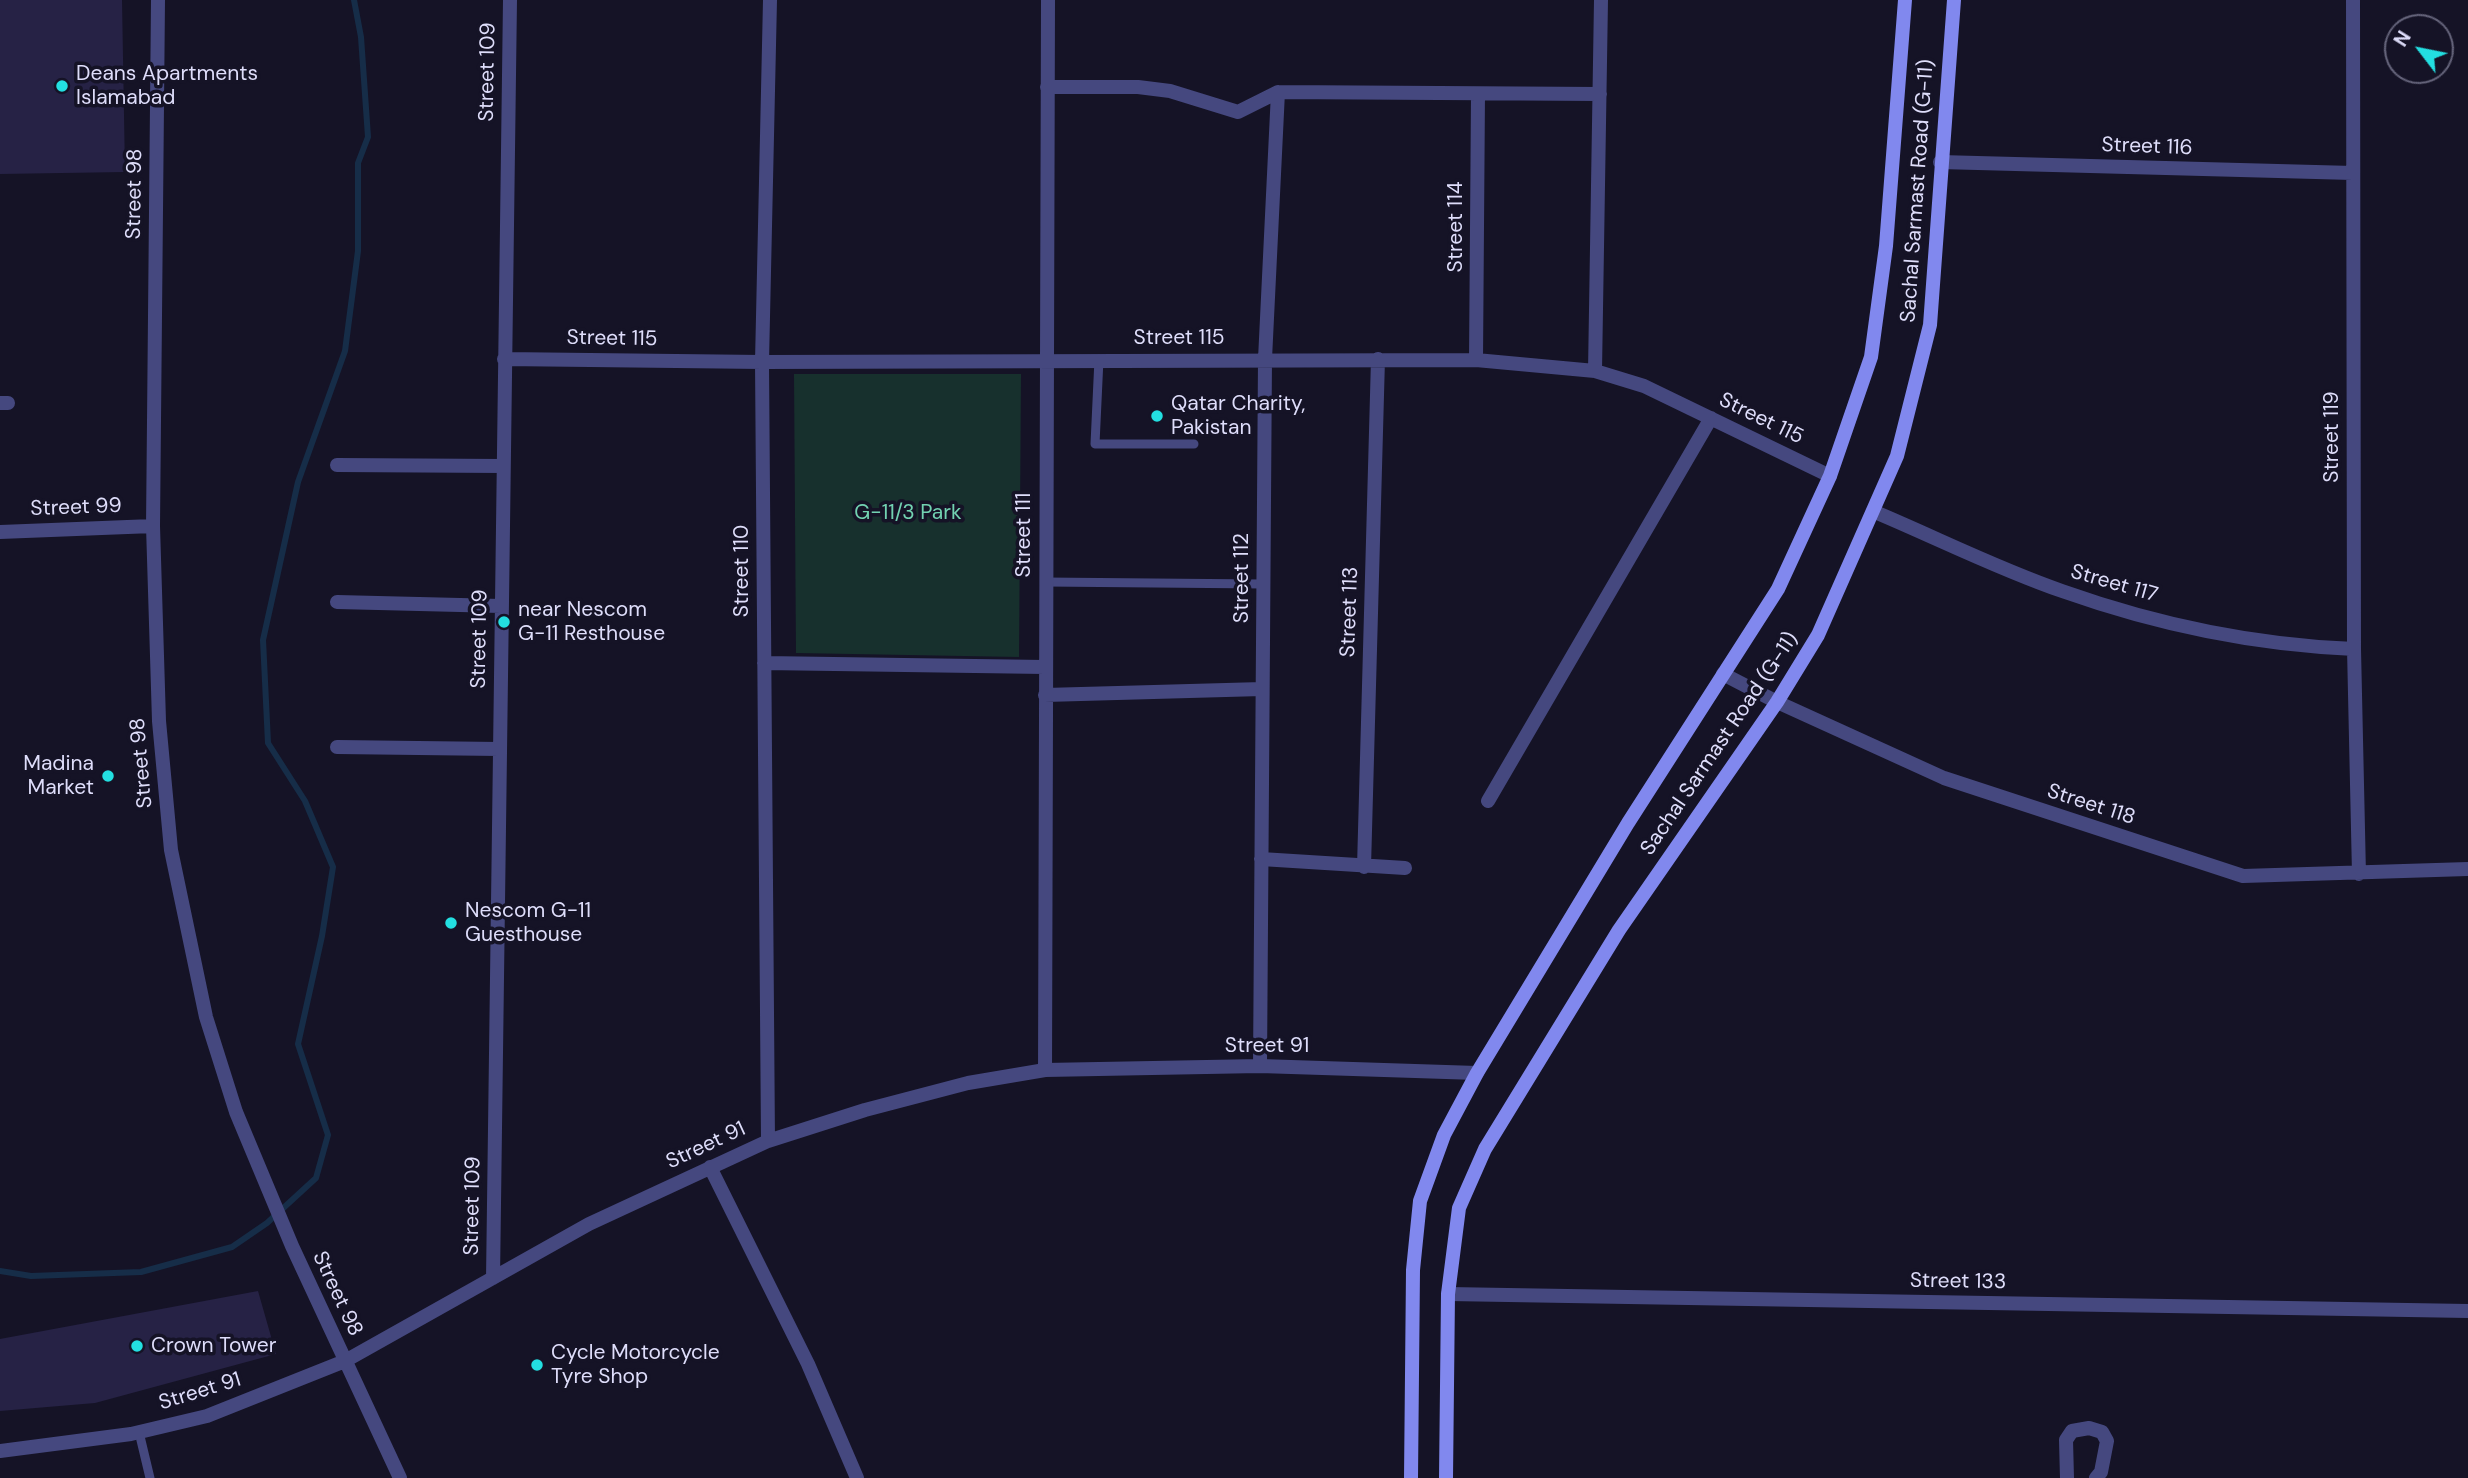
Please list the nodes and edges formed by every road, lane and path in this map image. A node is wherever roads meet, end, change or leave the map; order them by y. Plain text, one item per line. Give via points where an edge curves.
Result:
1 (158, 0) edge
2 (510, 0) edge
3 (770, 0) edge
4 (1048, 0) edge
5 (1601, 0) edge
6 (1905, 0) edge
7 (1954, 0) edge
8 (2353, 0) edge
9 (1047, 87) junction
10 (1278, 92) junction
11 (1478, 94) junction
12 (1600, 94) junction
13 (1940, 162) junction
14 (2353, 173) junction
15 (504, 359) junction
16 (1045, 359) junction
17 (1099, 359) junction
18 (1265, 359) junction
19 (1378, 359) junction
20 (1476, 360) junction
21 (762, 362) junction
22 (1595, 371) junction
23 (1712, 418) junction
24 (1194, 444) dead end
25 (337, 465) dead end
26 (503, 466) junction
27 (1830, 476) junction
28 (1875, 512) junction
29 (153, 526) junction
30 (0, 532) edge
31 (1045, 582) junction
32 (1263, 584) junction
33 (337, 602) dead end
34 (501, 606) junction
35 (2354, 649) junction
36 (764, 663) junction
37 (1045, 667) junction
38 (1723, 674) junction
39 (1262, 689) junction
40 (1045, 695) junction
41 (1777, 702) junction
42 (337, 747) dead end
43 (499, 749) junction
44 (1488, 802) dead end
45 (1261, 859) junction
46 (1364, 867) junction
47 (1405, 868) dead end
48 (2468, 869) edge
49 (2359, 874) junction
50 (1260, 1066) junction
51 (1045, 1070) junction
52 (1477, 1073) junction
53 (768, 1141) junction
54 (710, 1167) junction
55 (494, 1278) junction
56 (1448, 1294) junction
57 (2468, 1311) edge
58 (345, 1361) junction
59 (139, 1432) junction
60 (0, 1451) edge
61 (150, 1478) edge
62 (400, 1478) edge
63 (857, 1478) edge
64 (1411, 1478) edge
65 (1446, 1478) edge
66 (2067, 1478) edge
67 (2096, 1478) edge

1 - 29 street, Street 98
2 - 15 street, Street 109
3 - 21 street, Street 110
4 - 9 street, Street 111
5 - 12 street
6 - 27 main road, Sachal Sarmast Road (G-11) via 1886,246 1871,357
7 - 13 main road, Sachal Sarmast Road (G-11)
8 - 14 street, Street 119
9 - 10 street via 1170,91 1238,112
9 - 16 street, Street 111
10 - 11 street
10 - 18 street, Street 112
11 - 12 street
11 - 20 street, Street 114
12 - 22 street
13 - 14 street, Street 116
13 - 28 main road, Sachal Sarmast Road (G-11) via 1930,326 1897,456
14 - 35 street, Street 119
15 - 21 street, Street 115
15 - 26 street, Street 109
16 - 17 street, Street 115
16 - 21 street, Street 115
16 - 31 street, Street 111
17 - 18 street, Street 115
17 - 24 lane via 1095,444
18 - 19 street, Street 115
18 - 32 street, Street 112
19 - 20 street, Street 115
19 - 46 street, Street 113
20 - 22 street, Street 115
21 - 36 street, Street 110
22 - 23 street, Street 115 via 1644,386
23 - 27 street, Street 115
23 - 44 street
25 - 26 street
26 - 34 street, Street 109
27 - 38 main road, Sachal Sarmast Road (G-11) via 1778,589
28 - 35 street, Street 117 via 2060,591 2125,611 2294,647
28 - 41 main road, Sachal Sarmast Road (G-11) via 1818,635
29 - 30 street, Street 99
29 - 58 street, Street 98 via 159,721 171,850 206,1017 236,1112
31 - 32 lane
31 - 37 street, Street 111
32 - 39 street, Street 112
33 - 34 street
34 - 43 street, Street 109
35 - 49 street, Street 119
36 - 37 street
36 - 53 street, Street 110
37 - 40 street, Street 111
38 - 41 street, Street 118
38 - 52 main road, Sachal Sarmast Road (G-11)
39 - 40 street
39 - 45 street, Street 112
40 - 51 street, Street 111
41 - 49 street, Street 118 via 1944,778 2243,876
41 - 56 main road, Sachal Sarmast Road (G-11) via 1619,930 1485,1149 1459,1208
42 - 43 street
43 - 55 street, Street 109
45 - 46 street
45 - 50 street, Street 112
46 - 47 street
48 - 49 street, Street 118
50 - 51 street, Street 91
50 - 52 street, Street 91
51 - 53 street, Street 91 via 968,1083
52 - 64 main road, Sachal Sarmast Road (G-11) via 1444,1135 1420,1200 1413,1270
53 - 54 street, Street 91
54 - 55 street, Street 91 via 589,1224
54 - 63 street via 808,1364
55 - 58 street, Street 91
56 - 57 street, Street 133
56 - 65 main road, Sachal Sarmast Road (G-11)
58 - 59 street, Street 91 via 208,1416
58 - 62 street, Street 98
59 - 60 street, Street 91
59 - 61 lane
66 - 67 street via 2067,1437 2089,1428 2102,1432 2107,1441

